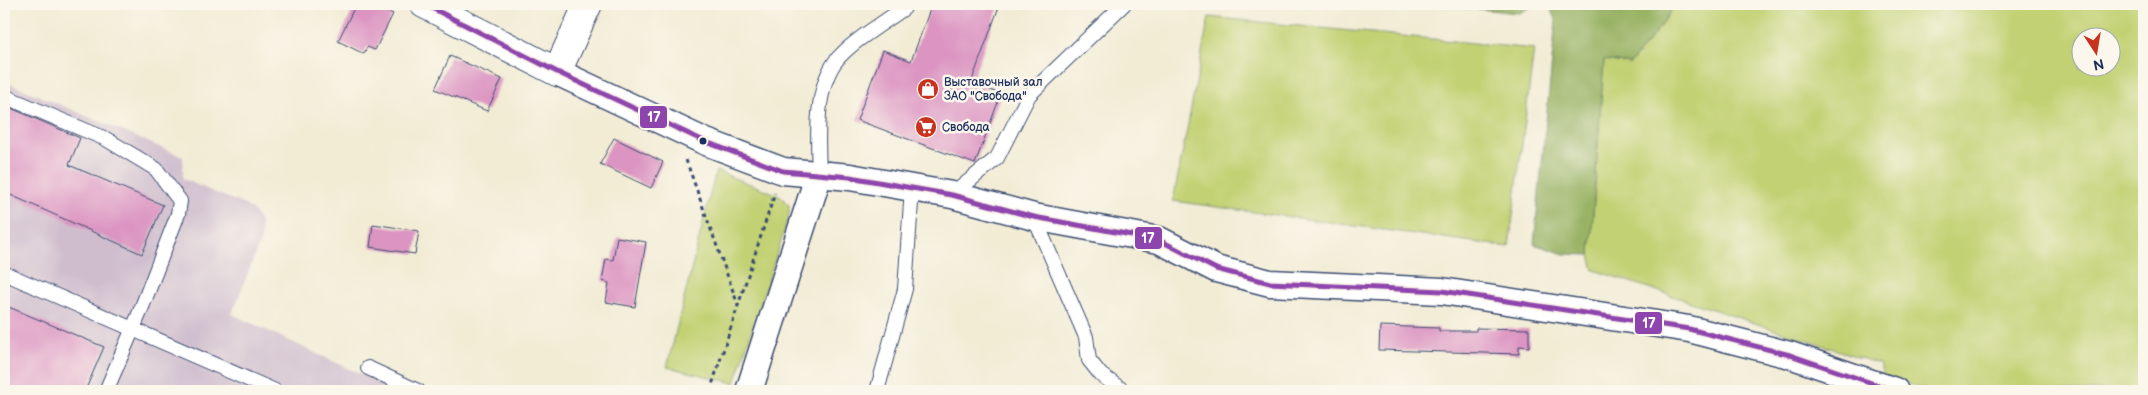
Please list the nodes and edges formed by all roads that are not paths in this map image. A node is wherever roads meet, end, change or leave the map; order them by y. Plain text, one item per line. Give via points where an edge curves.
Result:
1 (424, 4) edge
2 (588, 4) edge
3 (1124, 4) edge
4 (904, 8) dead end
5 (557, 72) junction
6 (4, 96) edge
7 (819, 174) junction
8 (912, 188) junction
9 (952, 195) junction
10 (1034, 217) junction
11 (4, 273) edge
12 (133, 329) junction
13 (368, 368) dead end
14 (106, 391) edge
15 (275, 391) edge
16 (418, 391) edge
17 (749, 391) edge
18 (877, 391) edge
19 (1124, 391) edge
20 (1895, 391) edge

1 - 5 street
2 - 5 street
3 - 9 lane via 1029,95 997,158
4 - 7 lane via 846,50 834,63 820,101
5 - 7 street via 706,142 783,171
6 - 12 lane via 106,139 156,169 180,201 178,214
7 - 8 street
7 - 17 street
8 - 9 street
8 - 18 lane via 905,289
9 - 10 street
10 - 19 lane via 1086,337 1089,360 1101,375
10 - 20 street via 1159,240 1216,269 1270,283 1442,291 1689,329 1790,355
11 - 12 lane
12 - 14 lane
12 - 15 lane
13 - 16 lane

